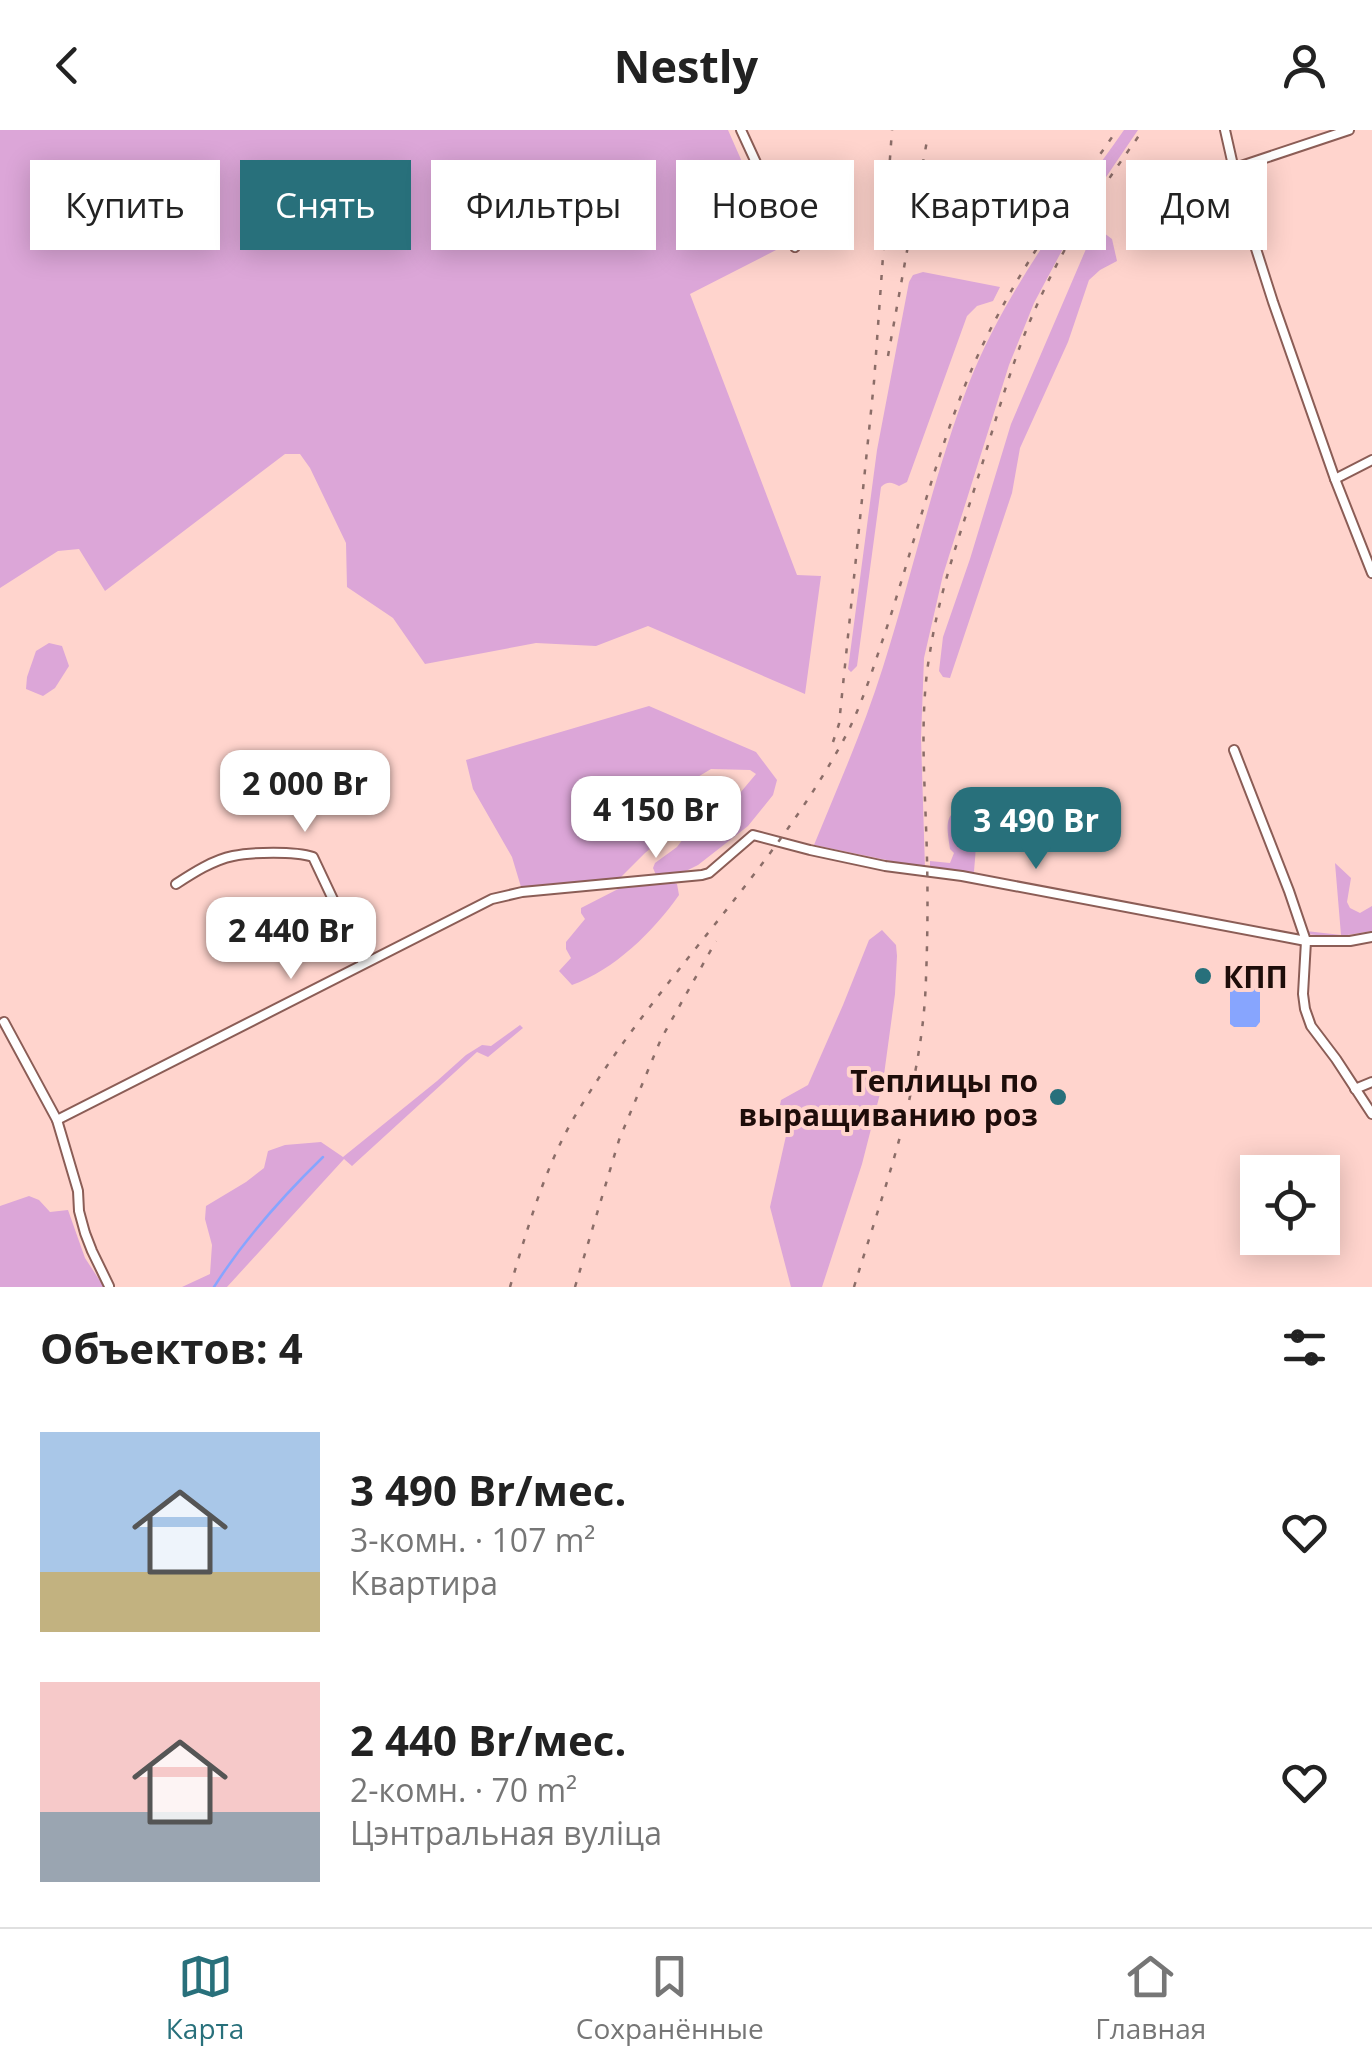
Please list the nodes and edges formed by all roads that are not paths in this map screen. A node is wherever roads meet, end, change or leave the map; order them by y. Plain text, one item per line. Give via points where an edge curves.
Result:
1 (741, 130) edge
2 (1225, 130) edge
3 (1349, 130) edge
4 (755, 160) edge
5 (1233, 160) edge
6 (1259, 160) edge
7 (1257, 250) edge
8 (1372, 460) edge
9 (1336, 480) junction
10 (1372, 573) edge
11 (1234, 750) dead end
12 (176, 884) dead end
13 (1372, 937) edge
14 (1306, 941) junction
15 (363, 964) junction
16 (4, 1022) dead end
17 (1372, 1082) edge
18 (1355, 1088) junction
19 (1372, 1114) edge
20 (57, 1120) junction
21 (109, 1286) edge

1 - 4 street
2 - 5 street
3 - 6 street
7 - 9 street
8 - 9 street
9 - 10 street
11 - 14 street
12 - 15 street via 234,856 313,857
13 - 14 street
14 - 15 street via 885,866 753,834 702,876 492,899
14 - 18 street via 1304,1009
15 - 20 street
16 - 20 street
17 - 18 street
18 - 19 street
20 - 21 street via 86,1232

